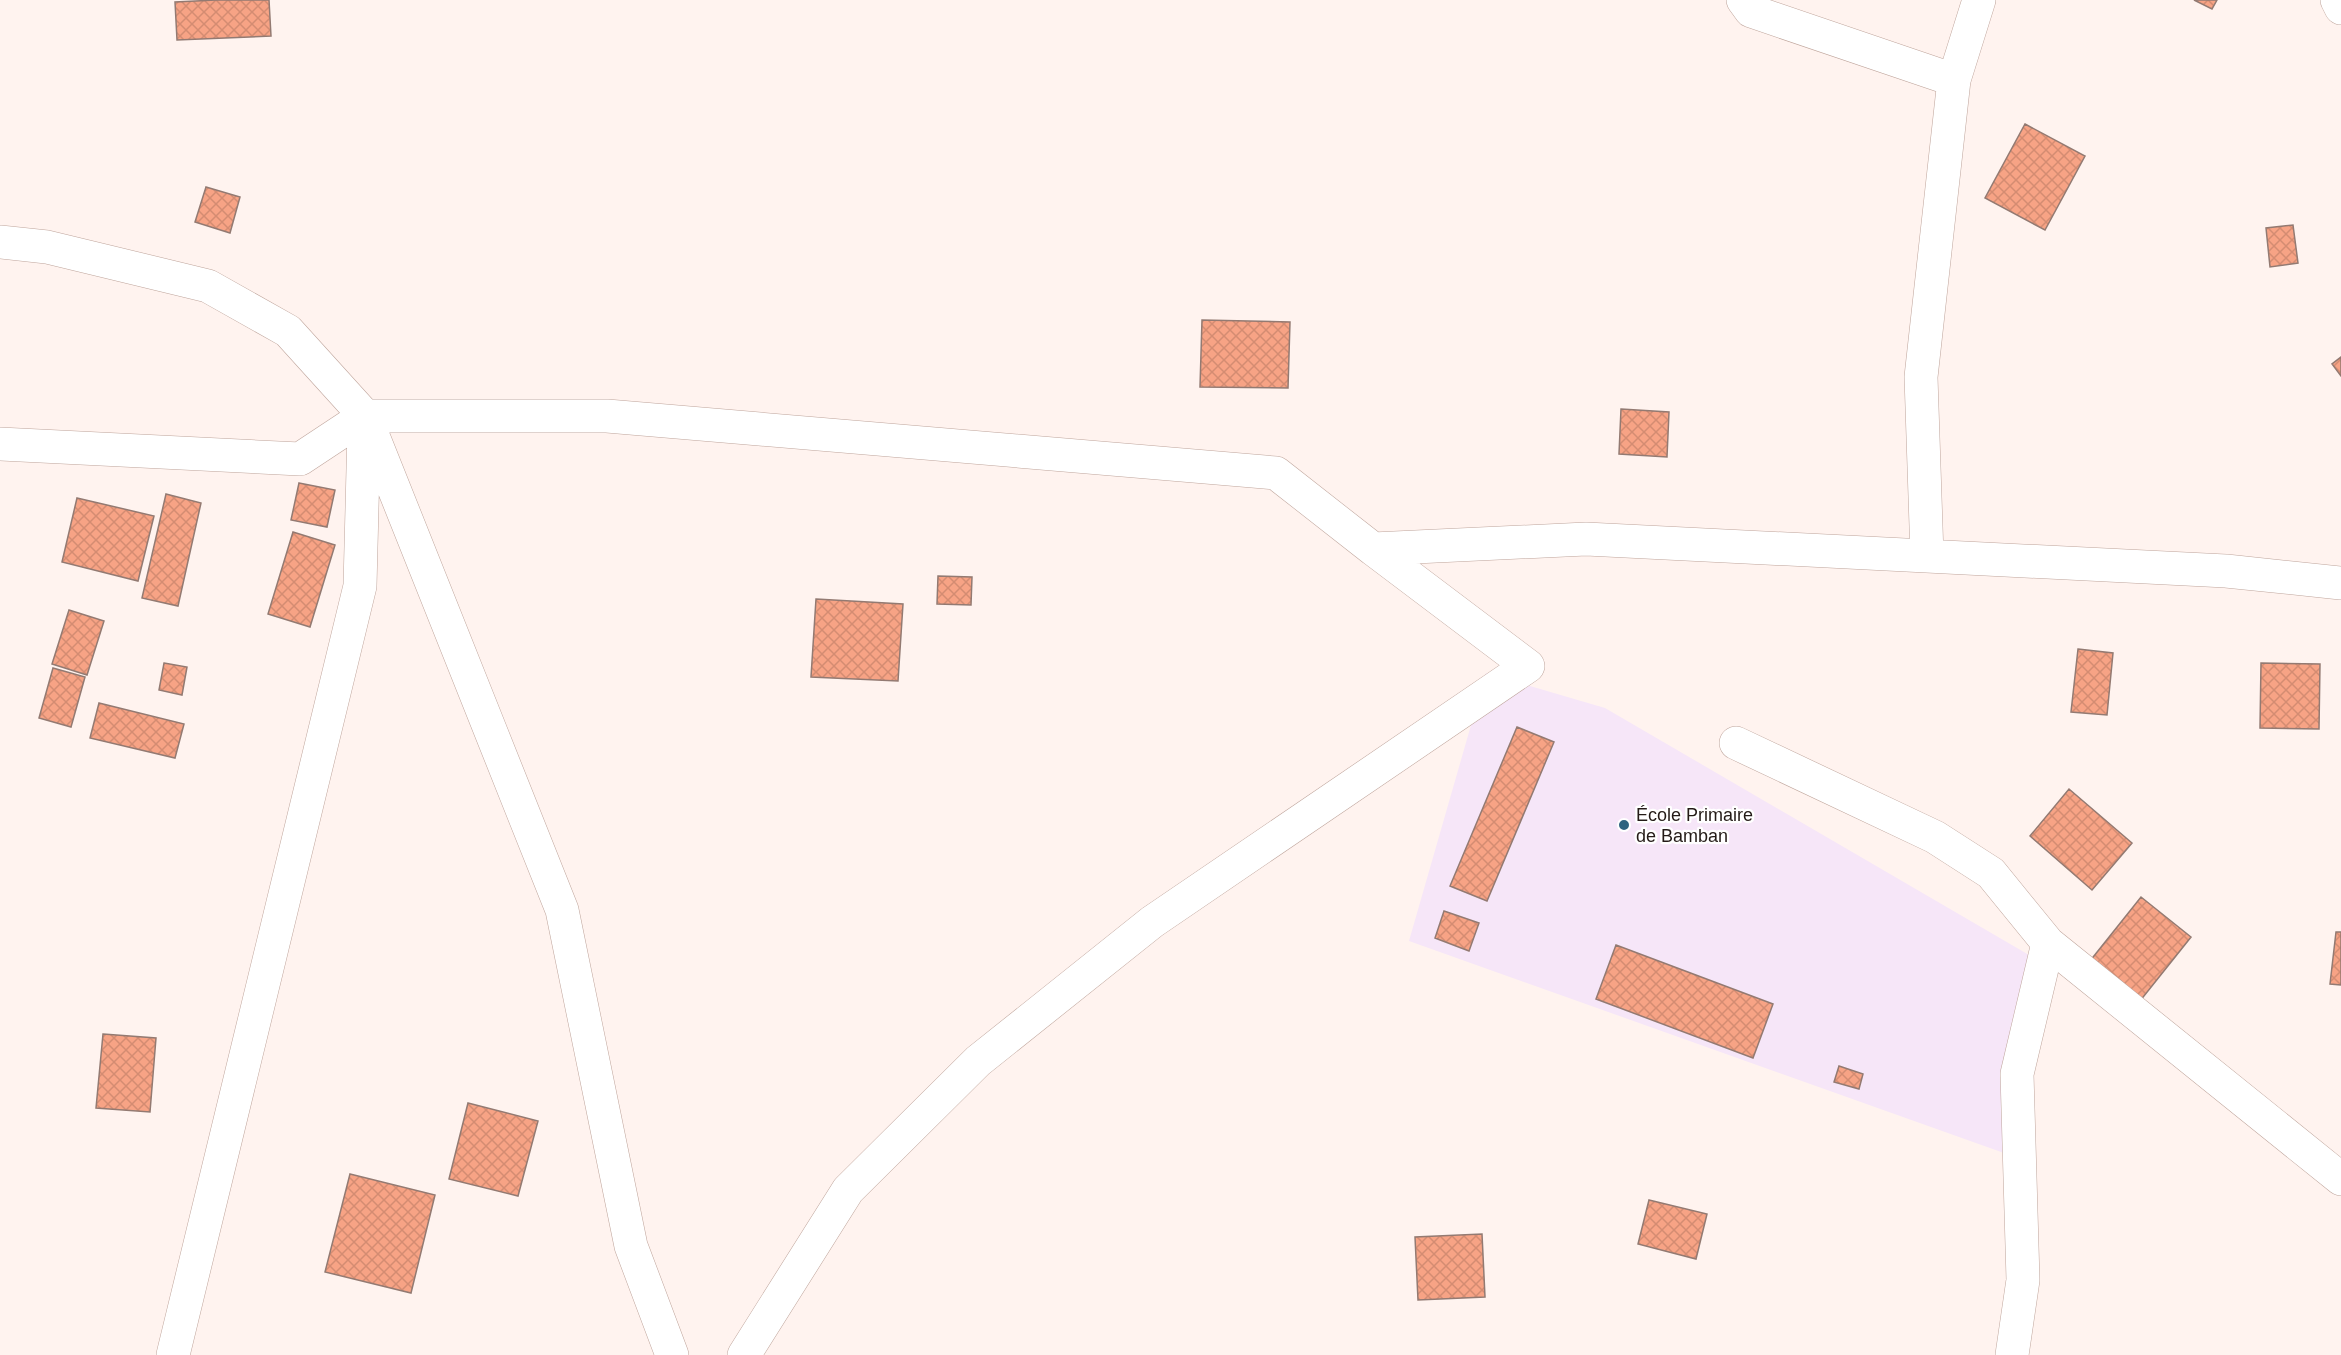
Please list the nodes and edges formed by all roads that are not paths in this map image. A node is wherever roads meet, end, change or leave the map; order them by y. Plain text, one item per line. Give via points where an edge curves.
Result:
1 (1743, 0) edge
2 (1979, 0) edge
3 (2337, 0) edge
4 (2341, 8) edge
5 (1954, 80) junction
6 (0, 242) edge
7 (365, 416) junction
8 (0, 444) edge
9 (1373, 549) junction
10 (1927, 556) junction
11 (2341, 583) edge
12 (1736, 743) dead end
13 (2048, 943) junction
14 (2341, 1179) edge
15 (172, 1355) edge
16 (672, 1355) edge
17 (744, 1355) edge
18 (2012, 1355) edge

1 - 5 street via 1751,11
2 - 5 street
3 - 4 street
5 - 10 street via 1921,377
6 - 7 street via 47,247 208,286 288,331
7 - 8 street via 300,459
7 - 9 street via 607,416 1276,473
7 - 15 street via 360,586
7 - 16 street via 562,910 631,1246
9 - 10 street via 1586,539
9 - 17 street via 1528,666 1152,922 978,1061 848,1190
10 - 11 street via 2226,571
12 - 13 street via 1935,837 1990,873
13 - 14 street
13 - 18 street via 2017,1074 2023,1280

